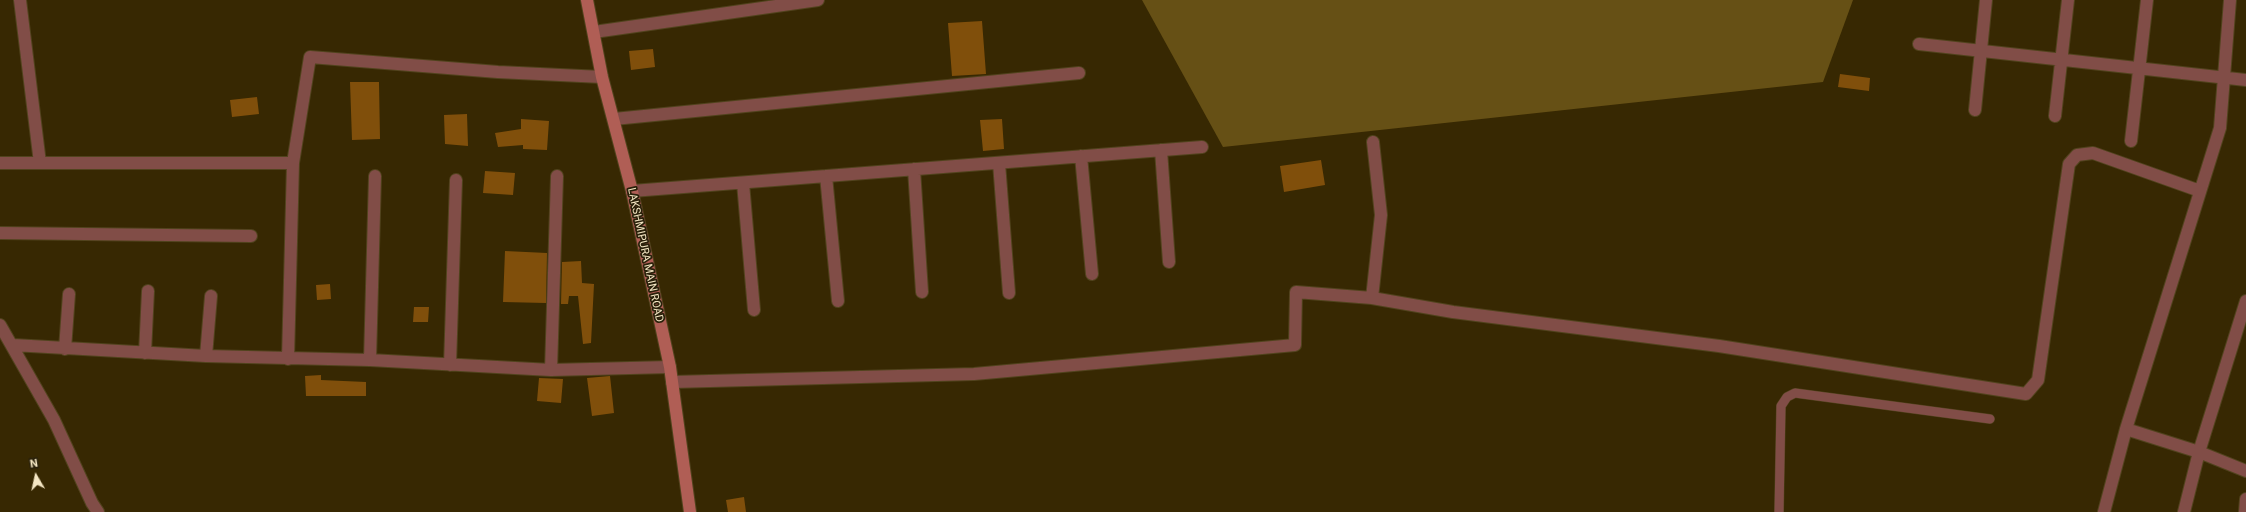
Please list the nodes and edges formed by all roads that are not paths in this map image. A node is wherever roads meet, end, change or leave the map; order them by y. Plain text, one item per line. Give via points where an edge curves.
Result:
1 (20, 0) edge
2 (587, 0) edge
3 (818, 0) edge
4 (1986, 0) edge
5 (2068, 0) edge
6 (2147, 0) edge
7 (2230, 0) edge
8 (594, 32) junction
9 (1919, 44) dead end
10 (1981, 51) junction
11 (2061, 60) junction
12 (2139, 68) junction
13 (1079, 73) dead end
14 (602, 77) junction
15 (2224, 77) junction
16 (2246, 80) edge
17 (1975, 110) dead end
18 (2055, 116) dead end
19 (614, 119) junction
20 (2131, 141) dead end
21 (1372, 142) dead end
22 (1202, 147) dead end
23 (1161, 150) junction
24 (1081, 156) junction
25 (0, 162) edge
26 (40, 163) junction
27 (293, 163) junction
28 (999, 163) junction
29 (914, 169) junction
30 (375, 176) dead end
31 (557, 176) dead end
32 (826, 176) junction
33 (456, 180) dead end
34 (743, 183) junction
35 (2200, 190) junction
36 (632, 191) junction
37 (0, 234) edge
38 (251, 236) dead end
39 (1169, 262) dead end
40 (1092, 274) dead end
41 (148, 291) dead end
42 (922, 292) dead end
43 (1009, 293) dead end
44 (69, 294) dead end
45 (211, 296) dead end
46 (1372, 298) junction
47 (838, 301) dead end
48 (2246, 301) edge
49 (754, 310) dead end
50 (0, 325) edge
51 (13, 345) junction
52 (65, 349) junction
53 (145, 353) junction
54 (206, 356) junction
55 (288, 359) junction
56 (370, 360) junction
57 (450, 365) junction
58 (670, 367) junction
59 (551, 370) junction
60 (672, 382) junction
61 (1990, 419) dead end
62 (2126, 429) junction
63 (2199, 452) junction
64 (2246, 471) edge
65 (2246, 499) edge
66 (98, 512) edge
67 (690, 512) edge
68 (1779, 512) edge
69 (2104, 512) edge
70 (2184, 512) edge
71 (2245, 512) edge

1 - 26 street
2 - 8 main road, LAKSHMIPURA MAIN ROAD
3 - 8 street
4 - 10 street
5 - 11 street
6 - 12 street
7 - 15 street
8 - 14 main road, LAKSHMIPURA MAIN ROAD
9 - 10 street
10 - 11 street
10 - 17 street
11 - 12 street
11 - 18 street
12 - 15 street
12 - 20 street
13 - 19 street
14 - 19 main road, LAKSHMIPURA MAIN ROAD
14 - 27 street via 498,72 310,57
15 - 16 street
15 - 35 street via 2220,128
19 - 36 main road, LAKSHMIPURA MAIN ROAD
21 - 46 street via 1381,215
22 - 23 street
23 - 24 street
23 - 39 street
24 - 28 street
24 - 40 street
25 - 26 street
26 - 27 street
27 - 55 street
28 - 29 street
28 - 43 street
29 - 32 street
29 - 42 street
30 - 56 street
31 - 59 street
32 - 34 street
32 - 47 street
33 - 57 street
34 - 36 street
34 - 49 street
35 - 46 street via 2093,153 2077,155 2069,164 2038,380 2026,394 1719,346 1453,312
35 - 62 street
36 - 58 main road, LAKSHMIPURA MAIN ROAD
37 - 38 street
41 - 53 street
44 - 52 street
45 - 54 street
46 - 60 street via 1296,292 1295,345 974,374
48 - 63 street
50 - 51 street
51 - 52 street
51 - 66 street via 54,420
52 - 53 street
53 - 54 street
54 - 55 street
55 - 56 street
56 - 57 street
57 - 59 street
58 - 59 street
58 - 60 main road, LAKSHMIPURA MAIN ROAD
60 - 67 main road, LAKSHMIPURA MAIN ROAD
61 - 68 lane via 1795,393 1787,397 1781,406
62 - 63 street
62 - 69 street
63 - 64 street
63 - 70 street
65 - 71 street

